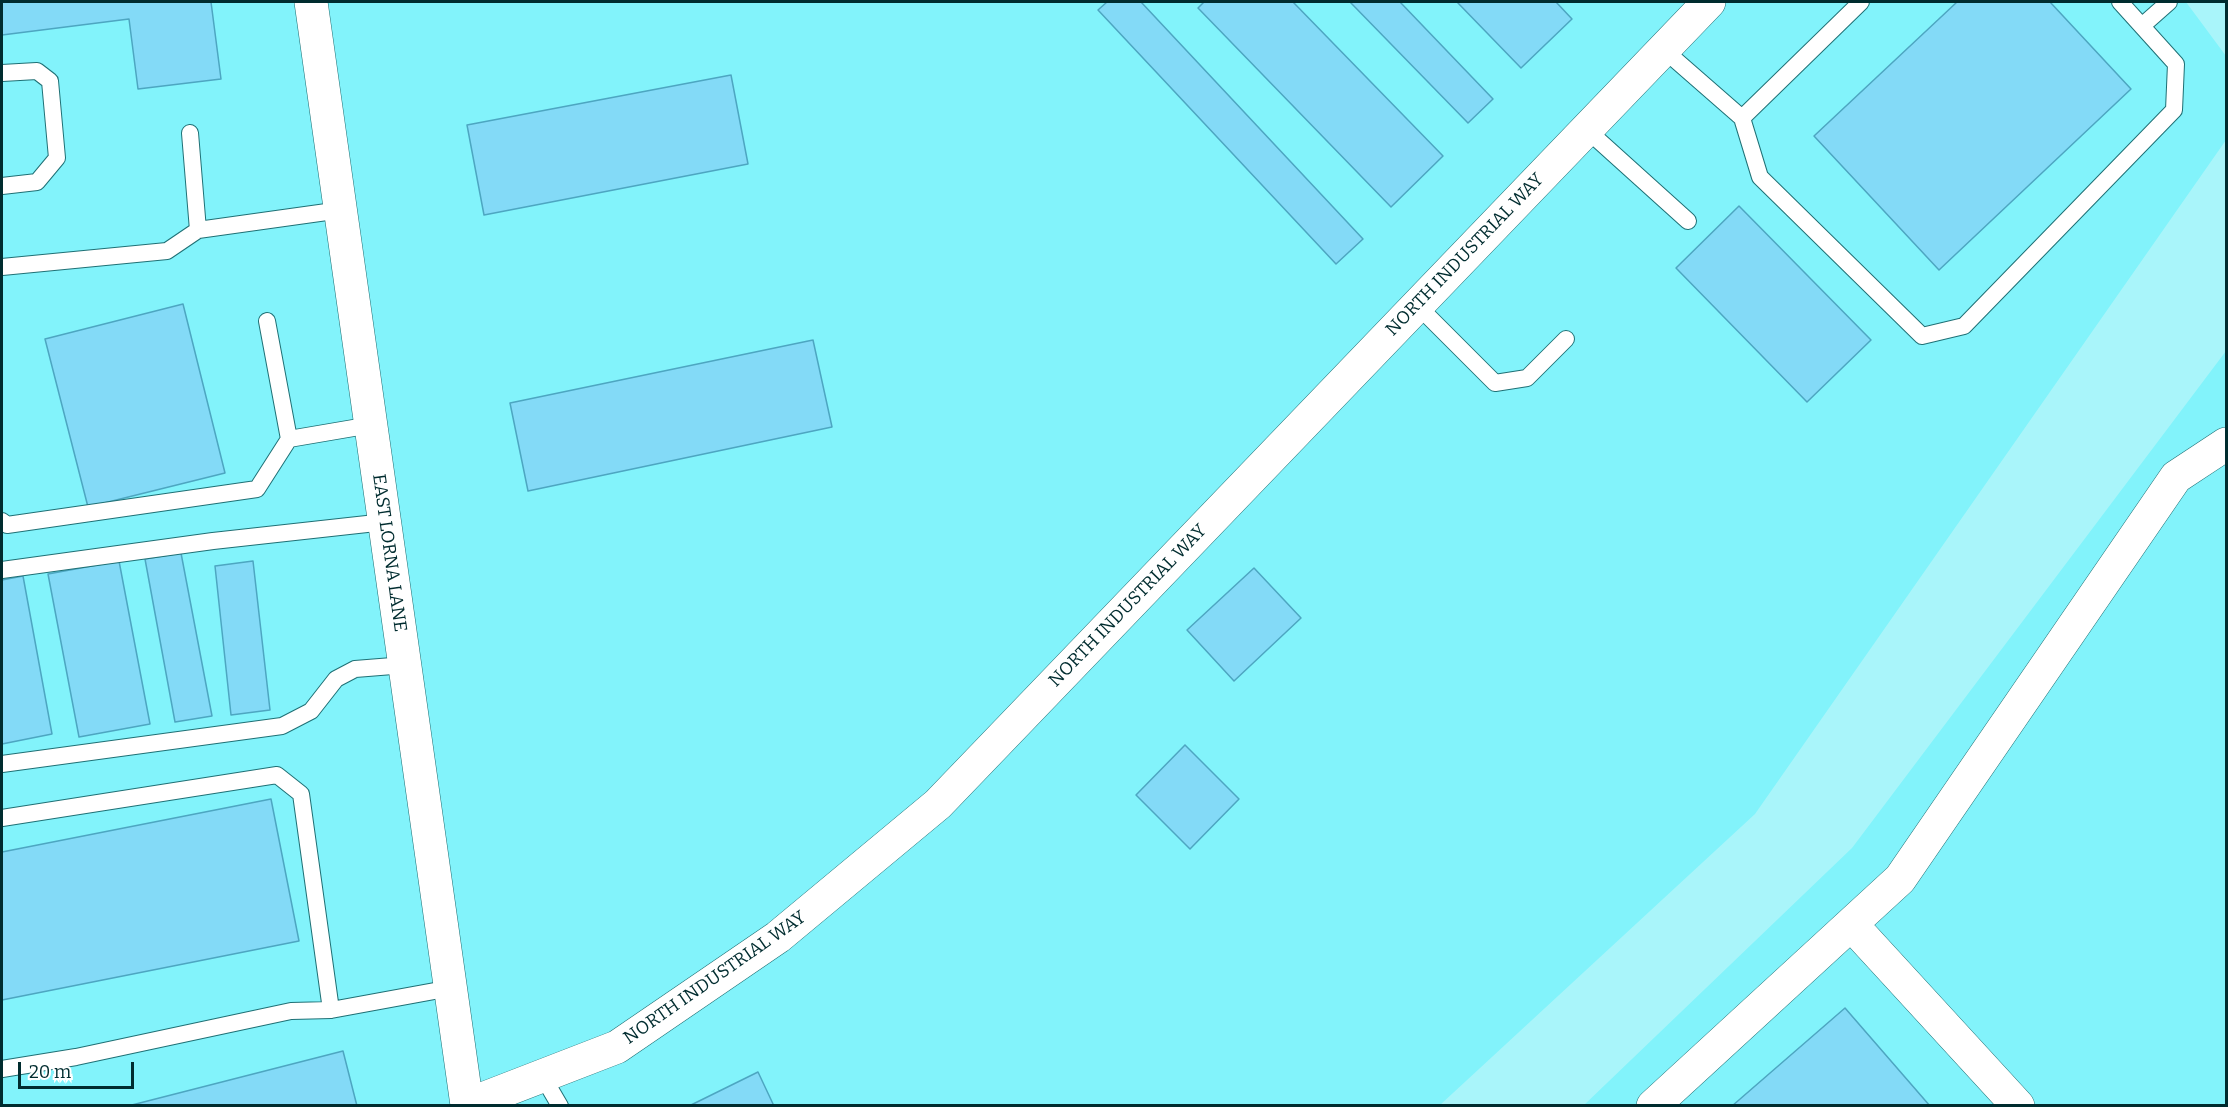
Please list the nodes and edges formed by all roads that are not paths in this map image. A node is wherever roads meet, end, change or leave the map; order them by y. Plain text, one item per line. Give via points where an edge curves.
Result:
1 (312, 2) edge
2 (1709, 2) edge
3 (1861, 2) edge
4 (2120, 2) edge
5 (2169, 2) edge
6 (2143, 25) junction
7 (1663, 49) junction
8 (2, 73) edge
9 (1742, 118) junction
10 (1586, 129) junction
11 (190, 133) dead end
12 (2, 186) edge
13 (341, 210) junction
14 (1688, 221) dead end
15 (198, 230) junction
16 (2, 267) edge
17 (1417, 305) junction
18 (267, 321) dead end
19 (1566, 339) dead end
20 (371, 425) junction
21 (290, 440) junction
22 (2226, 444) edge
23 (2, 521) edge
24 (385, 522) junction
25 (2, 570) edge
26 (405, 665) junction
27 (2, 764) edge
28 (2, 818) edge
29 (1851, 924) junction
30 (451, 988) junction
31 (331, 1010) junction
32 (2, 1069) edge
33 (543, 1077) junction
34 (467, 1105) edge
35 (560, 1106) edge
36 (1653, 1106) edge
37 (2018, 1106) edge

1 - 13 street, EAST LORNA LANE
2 - 7 street, NORTH INDUSTRIAL WAY
3 - 9 lane
4 - 6 lane
5 - 6 lane
6 - 9 lane via 2176,64 2174,110 1964,326 1922,336 1760,177
7 - 9 lane
7 - 10 street, NORTH INDUSTRIAL WAY
8 - 12 lane via 37,71 50,81 57,158 37,182
10 - 14 lane
10 - 17 street, NORTH INDUSTRIAL WAY
11 - 15 lane
13 - 15 lane
13 - 20 street, EAST LORNA LANE
15 - 16 lane via 167,251
17 - 19 lane via 1496,383 1527,378
17 - 33 street, NORTH INDUSTRIAL WAY via 938,804 778,937 617,1047
18 - 21 lane
20 - 21 lane
20 - 24 street, EAST LORNA LANE
21 - 23 lane via 257,489 8,525
22 - 29 street via 2176,477 1900,879
24 - 25 lane
24 - 26 street, EAST LORNA LANE
26 - 27 lane via 355,669 336,679 311,711 282,726
26 - 30 street, EAST LORNA LANE
28 - 31 lane via 277,775 301,794
29 - 36 street
29 - 37 street
30 - 31 lane
30 - 34 street, EAST LORNA LANE
31 - 32 lane via 291,1011
33 - 34 street, NORTH INDUSTRIAL WAY
33 - 35 lane

